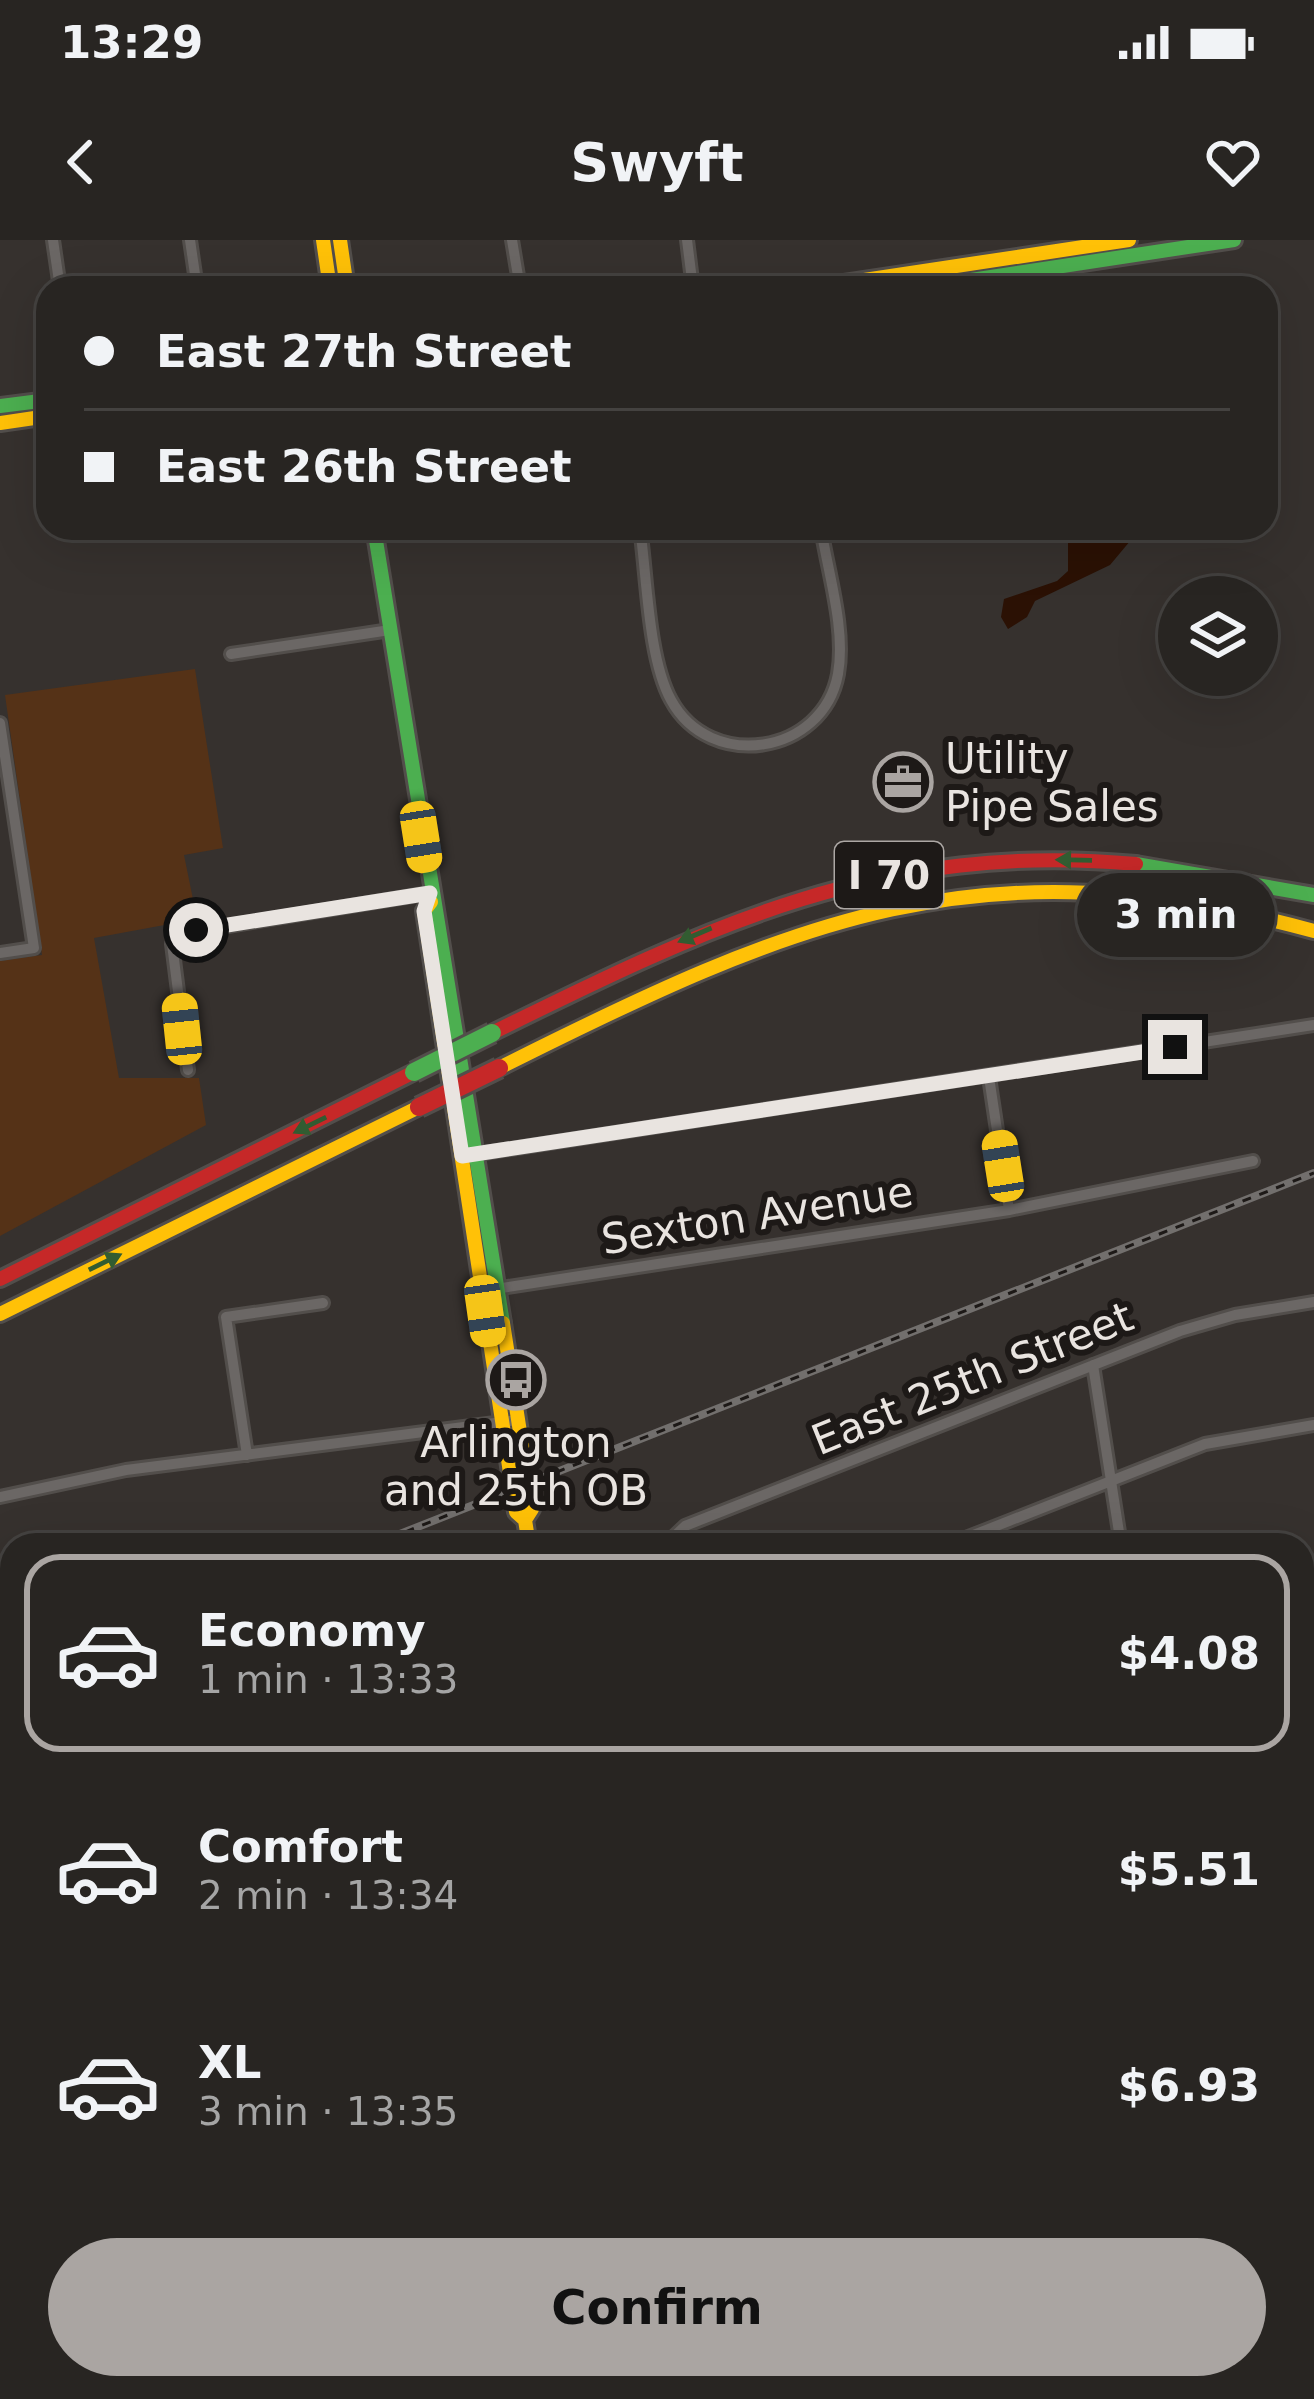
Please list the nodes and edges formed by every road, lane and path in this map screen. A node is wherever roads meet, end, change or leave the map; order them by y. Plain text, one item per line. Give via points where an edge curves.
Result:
1 (53, 240) edge
2 (190, 240) edge
3 (323, 240) edge
4 (340, 240) edge
5 (512, 240) edge
6 (687, 240) edge
7 (1234, 240) edge
8 (1128, 244) edge
9 (58, 276) edge
10 (195, 276) edge
11 (328, 276) edge
12 (345, 276) edge
13 (518, 276) edge
14 (692, 276) edge
15 (898, 276) edge
16 (975, 276) edge
17 (36, 402) edge
18 (0, 406) edge
19 (36, 418) edge
20 (0, 423) edge
21 (376, 540) edge
22 (642, 540) edge
23 (823, 540) edge
24 (390, 630) junction
25 (231, 654) dead end
26 (0, 723) edge
27 (1314, 895) edge
28 (430, 897) junction
29 (1314, 931) edge
30 (0, 953) edge
31 (1314, 1025) edge
32 (188, 1070) dead end
33 (989, 1077) junction
34 (470, 1155) junction
35 (1252, 1161) dead end
36 (1009, 1210) junction
37 (0, 1279) edge
38 (490, 1290) junction
39 (1314, 1302) edge
40 (322, 1303) dead end
41 (0, 1314) edge
42 (1093, 1365) junction
43 (510, 1421) junction
44 (1314, 1424) edge
45 (247, 1455) junction
46 (1111, 1481) junction
47 (0, 1497) edge
48 (527, 1533) edge
49 (678, 1533) edge
50 (979, 1533) edge
51 (1119, 1533) edge

1 - 9 street
2 - 10 street
3 - 11 main road
4 - 12 main road
5 - 13 street
6 - 14 street
7 - 8 main road
8 - 15 main road
8 - 16 main road
17 - 18 main road
19 - 20 main road
21 - 24 main road
22 - 23 street via 670,700 712,738 740,746 768,744 810,723 828,701 839,647
24 - 25 street
24 - 28 main road
26 - 30 street via 34,948
27 -> 37 main road, I 70, bridge via 1115,861 994,862 819,891 732,919
28 - 32 street via 178,934 172,944
28 - 34 main road via 440,909
41 -> 29 main road, I 70, bridge via 740,952 821,923 1008,896 1132,896
31 - 33 street
33 - 34 street
33 - 36 street
34 - 38 main road
35 - 36 street, Sexton Avenue
36 - 38 street, Sexton Avenue
38 - 43 main road
39 - 42 street, East 25th Street via 1203,1323
40 - 45 street via 226,1317
42 - 46 street
42 - 49 street, East 25th Street
43 - 45 street
43 - 48 main road via 516,1512
44 - 46 street via 1213,1442
45 - 47 street
46 - 50 street
46 - 51 street

